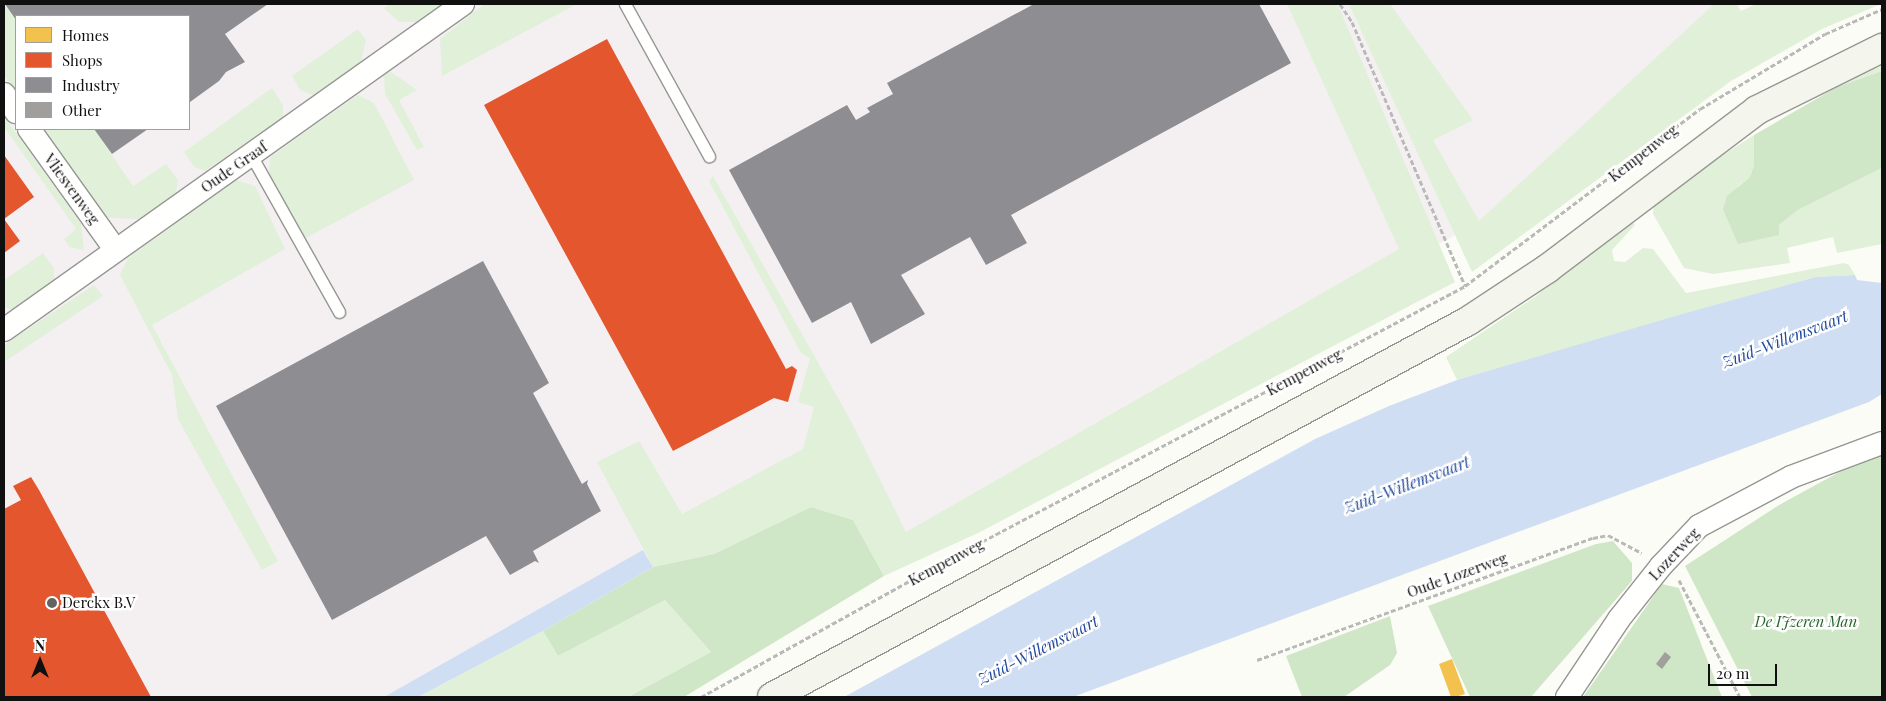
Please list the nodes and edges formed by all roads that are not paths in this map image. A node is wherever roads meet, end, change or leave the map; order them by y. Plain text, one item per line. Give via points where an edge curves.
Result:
1 (463, 4) edge
2 (625, 4) edge
3 (1882, 48) edge
4 (4, 94) edge
5 (15, 110) edge
6 (30, 130) edge
7 (251, 156) junction
8 (709, 156) dead end
9 (115, 249) junction
10 (339, 312) dead end
11 (4, 330) edge
12 (1882, 443) edge
13 (772, 697) edge
14 (1568, 697) edge

1 - 7 street, Oude Graaf
2 - 8 lane
3 - 13 main road via 1757,110 1547,269 1468,321
4 - 5 street
6 - 9 street, Vliesvenweg
7 - 9 street, Oude Graaf
7 - 10 lane
9 - 11 street, Oude Graaf
12 - 14 street, Lozerweg via 1791,477 1699,526 1661,566 1619,619

